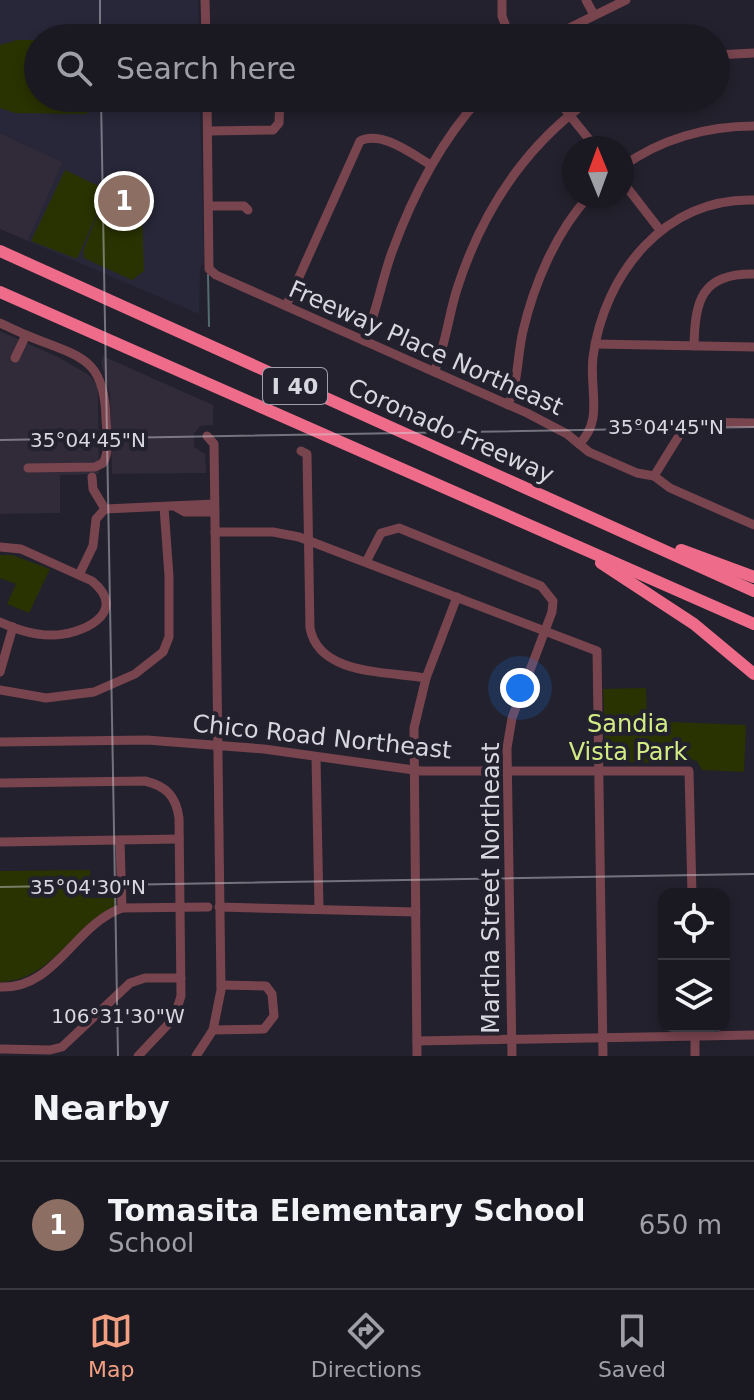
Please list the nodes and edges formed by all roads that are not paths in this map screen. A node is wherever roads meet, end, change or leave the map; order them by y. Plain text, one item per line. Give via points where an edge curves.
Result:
1 (205, 0) edge
2 (502, 0) edge
3 (586, 0) edge
4 (626, 0) edge
5 (593, 13) junction
6 (206, 24) edge
7 (505, 24) edge
8 (574, 24) edge
9 (754, 53) edge
10 (730, 54) edge
11 (207, 112) edge
12 (279, 112) edge
13 (470, 112) edge
14 (572, 112) edge
15 (569, 114) junction
16 (754, 126) edge
17 (208, 131) junction
18 (586, 136) edge
19 (634, 160) edge
20 (431, 165) junction
21 (634, 196) edge
22 (754, 200) edge
23 (209, 206) junction
24 (581, 208) edge
25 (248, 210) dead end
26 (660, 230) junction
27 (0, 251) edge
28 (754, 274) edge
29 (0, 292) edge
30 (286, 306) junction
31 (0, 323) edge
32 (26, 335) junction
33 (364, 341) junction
34 (595, 344) junction
35 (694, 346) junction
36 (754, 347) edge
37 (15, 358) dead end
38 (434, 372) junction
39 (508, 405) junction
40 (667, 421) dead end
41 (754, 423) edge
42 (680, 431) junction
43 (207, 436) dead end
44 (579, 444) junction
45 (301, 451) dead end
46 (28, 468) dead end
47 (654, 476) junction
48 (92, 477) dead end
49 (164, 507) junction
50 (215, 508) junction
51 (105, 509) junction
52 (506, 514) junction
53 (592, 518) junction
54 (754, 525) edge
55 (215, 532) junction
56 (308, 540) junction
57 (0, 547) edge
58 (366, 562) junction
59 (79, 575) junction
60 (754, 577) edge
61 (754, 591) edge
62 (457, 597) junction
63 (1, 623) edge
64 (754, 624) edge
65 (13, 627) junction
66 (545, 630) junction
67 (0, 672) edge
68 (754, 674) edge
69 (426, 678) junction
70 (0, 690) edge
71 (0, 742) edge
72 (216, 745) junction
73 (316, 757) junction
74 (599, 769) junction
75 (413, 771) junction
76 (507, 771) junction
77 (0, 783) edge
78 (179, 839) junction
79 (120, 840) junction
80 (0, 842) edge
81 (692, 888) edge
82 (180, 907) junction
83 (214, 907) junction
84 (122, 908) junction
85 (319, 908) junction
86 (416, 912) junction
87 (181, 978) junction
88 (221, 985) junction
89 (0, 987) edge
90 (213, 1030) junction
91 (682, 1032) edge
92 (695, 1032) edge
93 (710, 1032) edge
94 (754, 1035) edge
95 (603, 1038) junction
96 (512, 1039) junction
97 (417, 1041) junction
98 (0, 1049) edge
99 (138, 1056) edge
100 (196, 1056) edge
101 (417, 1056) edge
102 (512, 1056) edge
103 (603, 1056) edge
104 (695, 1056) edge

1 - 6 street
2 - 7 street
3 - 5 street
4 - 5 street
5 - 8 street
9 - 10 street
11 - 17 street
12 - 17 street via 273,130
13 - 20 street
14 - 15 street
15 - 18 street
15 - 38 street via 528,155 496,201 458,288
16 - 19 street via 695,133
17 - 23 street
20 - 30 street via 391,143 360,141
20 - 33 street via 391,253
21 - 26 street
22 - 26 street via 705,206
23 - 25 street
23 - 30 street, Freeway Place Northeast via 209,269
24 - 39 street via 559,239 532,298
26 - 34 street via 625,271
27 - 53 highway, Coronado Freeway / I 40
28 - 35 street via 727,276 704,292 695,312
29 - 52 highway, I 40
30 - 33 street, Freeway Place Northeast
31 - 32 street
32 - 37 street
32 - 46 street via 96,370 105,398 107,452 95,467
33 - 38 street, Freeway Place Northeast
34 - 35 street
34 - 44 street via 593,426
35 - 36 street
38 - 39 street, Freeway Place Northeast
39 - 44 street, Freeway Place Northeast
40 - 42 street
41 - 42 street via 701,422
42 - 47 street
43 - 50 street via 214,444
44 - 47 street, Freeway Place Northeast
45 - 56 street via 307,454
47 - 54 street, Freeway Place Northeast
48 - 51 street
49 - 50 street via 184,503
49 - 51 street
49 - 70 street via 169,637 163,652 135,674 94,692 46,698
50 - 55 street
51 - 59 street via 96,519 93,546
52 - 64 highway, I 40
52 - 68 highway via 654,596
53 - 60 highway
53 - 61 highway, Coronado Freeway / I 40
55 - 56 street via 273,532
55 - 72 street
56 - 58 street
56 - 69 street via 310,628 320,652 339,664
57 - 59 street via 21,549
58 - 62 street
58 - 66 street, Martha Street Northeast via 381,533 403,529 546,589 553,604
59 - 65 street via 98,586 104,609 90,627 48,635
62 - 66 street
62 - 69 street
63 - 65 street
65 - 67 street
66 - 74 street via 597,651
66 - 76 street, Martha Street Northeast via 512,718
69 - 75 street via 415,720
71 - 72 street, Chico Road Northeast via 147,740
72 - 73 street, Chico Road Northeast
72 - 83 street
73 - 75 street, Chico Road Northeast
73 - 85 street
74 - 76 street, Chico Road Northeast
74 - 81 street, Chico Road Northeast via 689,771
74 - 95 street
75 - 76 street, Chico Road Northeast
75 - 86 street
76 - 96 street, Martha Street Northeast
77 - 78 street via 154,783 167,790 178,811
78 - 79 street
78 - 82 street
79 - 80 street
79 - 84 street
82 - 83 street
82 - 84 street
82 - 87 street
83 - 85 street
83 - 88 street
84 - 89 street via 94,923 37,979
85 - 86 street
86 - 97 street
87 - 98 street via 130,983 62,1047
87 - 99 street via 174,1018
88 - 90 street
88 - 90 street via 266,986 273,1018 264,1029
90 - 100 street
91 - 95 street
92 - 104 street
93 - 94 street
95 - 96 street
95 - 103 street
96 - 97 street
96 - 102 street, Martha Street Northeast
97 - 101 street

